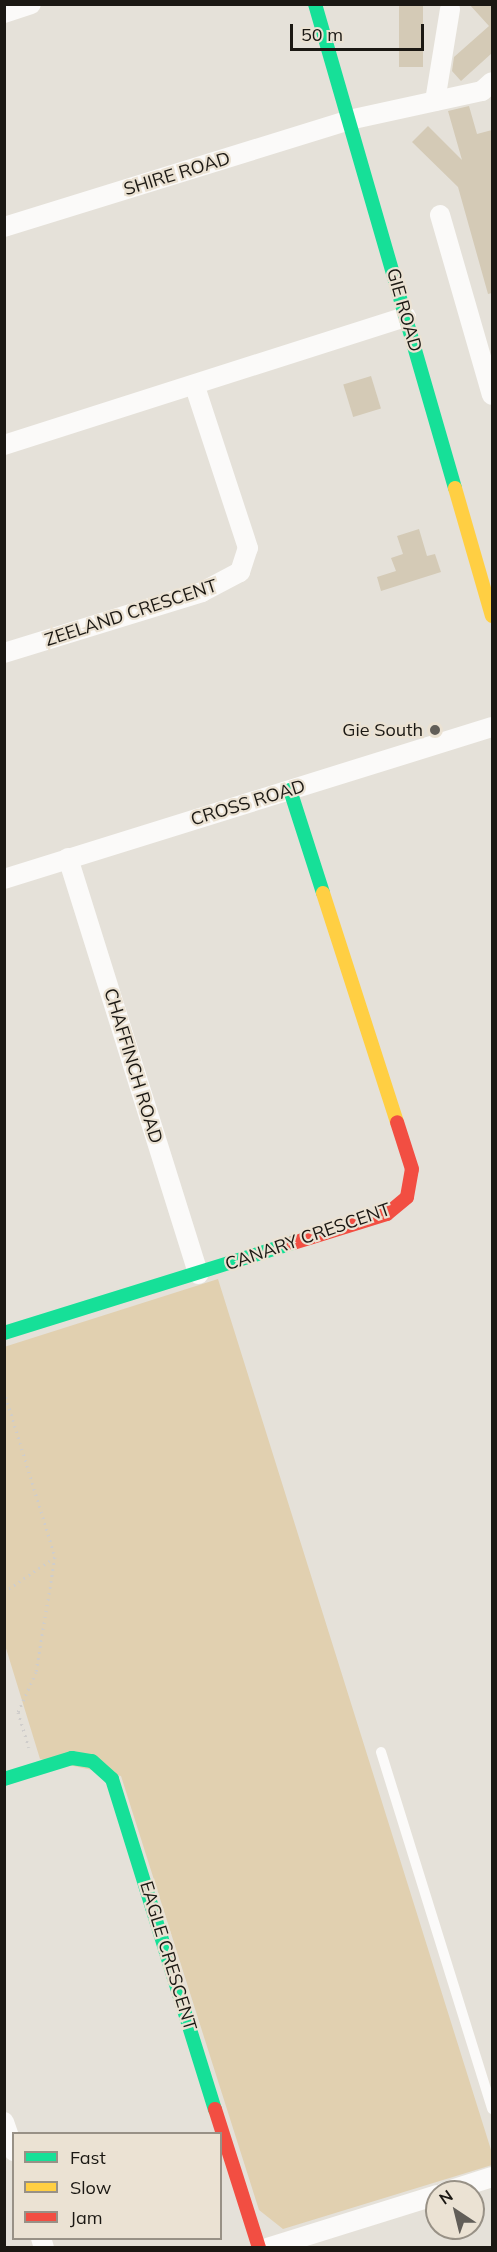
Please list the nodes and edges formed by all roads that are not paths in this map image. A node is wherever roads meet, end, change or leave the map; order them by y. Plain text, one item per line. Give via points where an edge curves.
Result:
1 (31, 4) edge
2 (315, 4) edge
3 (450, 9) dead end
4 (4, 13) edge
5 (489, 92) edge
6 (435, 101) junction
7 (349, 120) junction
8 (440, 215) dead end
9 (4, 227) edge
10 (406, 317) junction
11 (195, 387) junction
12 (491, 387) edge
13 (4, 445) edge
14 (492, 616) edge
15 (4, 653) edge
16 (492, 727) edge
17 (290, 790) junction
18 (68, 858) junction
19 (4, 879) edge
20 (198, 1274) junction
21 (4, 1333) edge
22 (381, 1752) dead end
23 (4, 1779) edge
24 (492, 2109) edge
25 (4, 2122) edge
26 (12, 2145) edge
27 (425, 2199) edge
28 (259, 2247) edge
29 (267, 2247) edge

1 - 4 street
2 - 7 street, GIE ROAD
3 - 6 street
5 - 6 street, SHIRE ROAD
6 - 7 street, SHIRE ROAD
7 - 9 street, SHIRE ROAD
7 - 10 street, GIE ROAD
8 - 12 street
10 - 11 street
10 - 14 street, GIE ROAD
11 - 13 street
11 - 15 street, ZEELAND CRESCENT via 248,548 240,572 202,592
16 - 17 street, CROSS ROAD
17 - 18 street, CROSS ROAD
17 - 20 street, CANARY CRESCENT via 412,1169 411,1187 399,1207 387,1214
18 - 19 street, CROSS ROAD
18 - 20 street, CHAFFINCH ROAD
20 - 21 street, CANARY CRESCENT
22 - 24 lane
23 - 28 street, EAGLE CRESCENT via 82,1758 101,1766 112,1779
25 - 26 street
27 - 29 street

